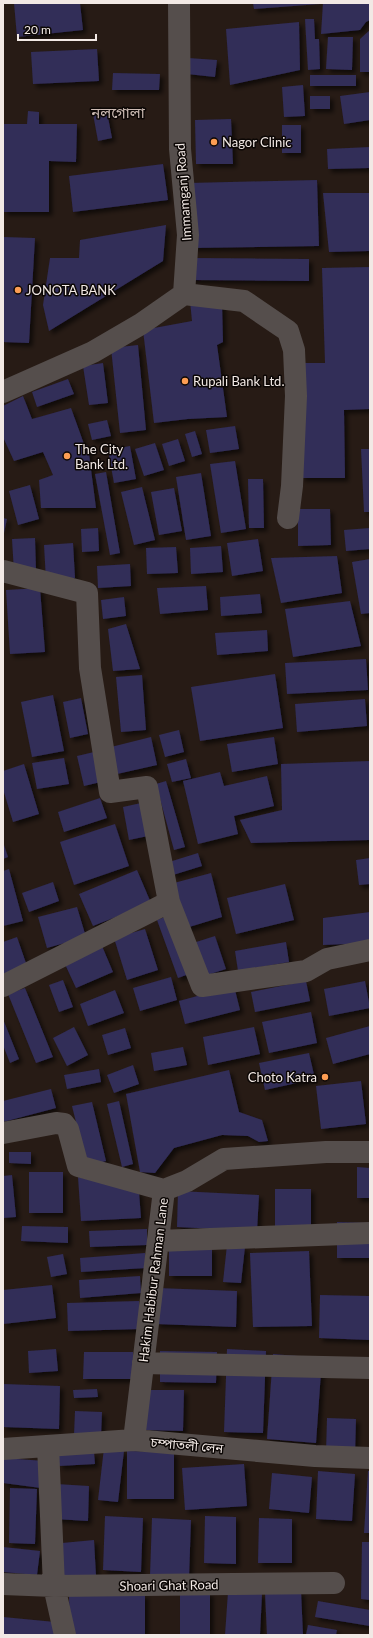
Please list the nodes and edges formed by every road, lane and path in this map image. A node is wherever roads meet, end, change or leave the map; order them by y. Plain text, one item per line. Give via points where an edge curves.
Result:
1 (179, 3) edge
2 (184, 294) junction
3 (3, 392) edge
4 (288, 518) dead end
5 (3, 571) edge
6 (169, 902) junction
7 (370, 950) edge
8 (3, 986) edge
9 (3, 1133) edge
10 (370, 1152) edge
11 (164, 1190) junction
12 (370, 1233) edge
13 (158, 1241) junction
14 (143, 1363) junction
15 (370, 1368) edge
16 (134, 1440) junction
17 (48, 1446) junction
18 (3, 1449) edge
19 (370, 1458) edge
20 (334, 1583) dead end
21 (3, 1584) edge
22 (54, 1586) junction
23 (65, 1635) edge

1 - 2 street, Immamganj Road via 180,149 188,235
2 - 3 street via 141,324 93,352
2 - 4 street via 244,301 288,331 294,350 296,396
5 - 6 street via 87,593 90,668 110,792 147,787
6 - 7 street via 202,986 306,971 327,959
6 - 8 street
9 - 11 street via 56,1123 64,1124 68,1129 78,1166
10 - 11 street, Hakim Habibur Rahman Lane via 326,1152 224,1159 187,1181
11 - 13 street, Hakim Habibur Rahman Lane
12 - 13 street
13 - 14 street, Hakim Habibur Rahman Lane
14 - 15 street
14 - 16 street, Hakim Habibur Rahman Lane
16 - 17 street, চম্পাতলী লেন
16 - 19 street, চম্পাতলী লেন via 315,1456
17 - 18 street, চম্পাতলী লেন
17 - 22 street
20 - 22 street, Shoari Ghat Road
21 - 22 street, Shoari Ghat Road
22 - 23 street

